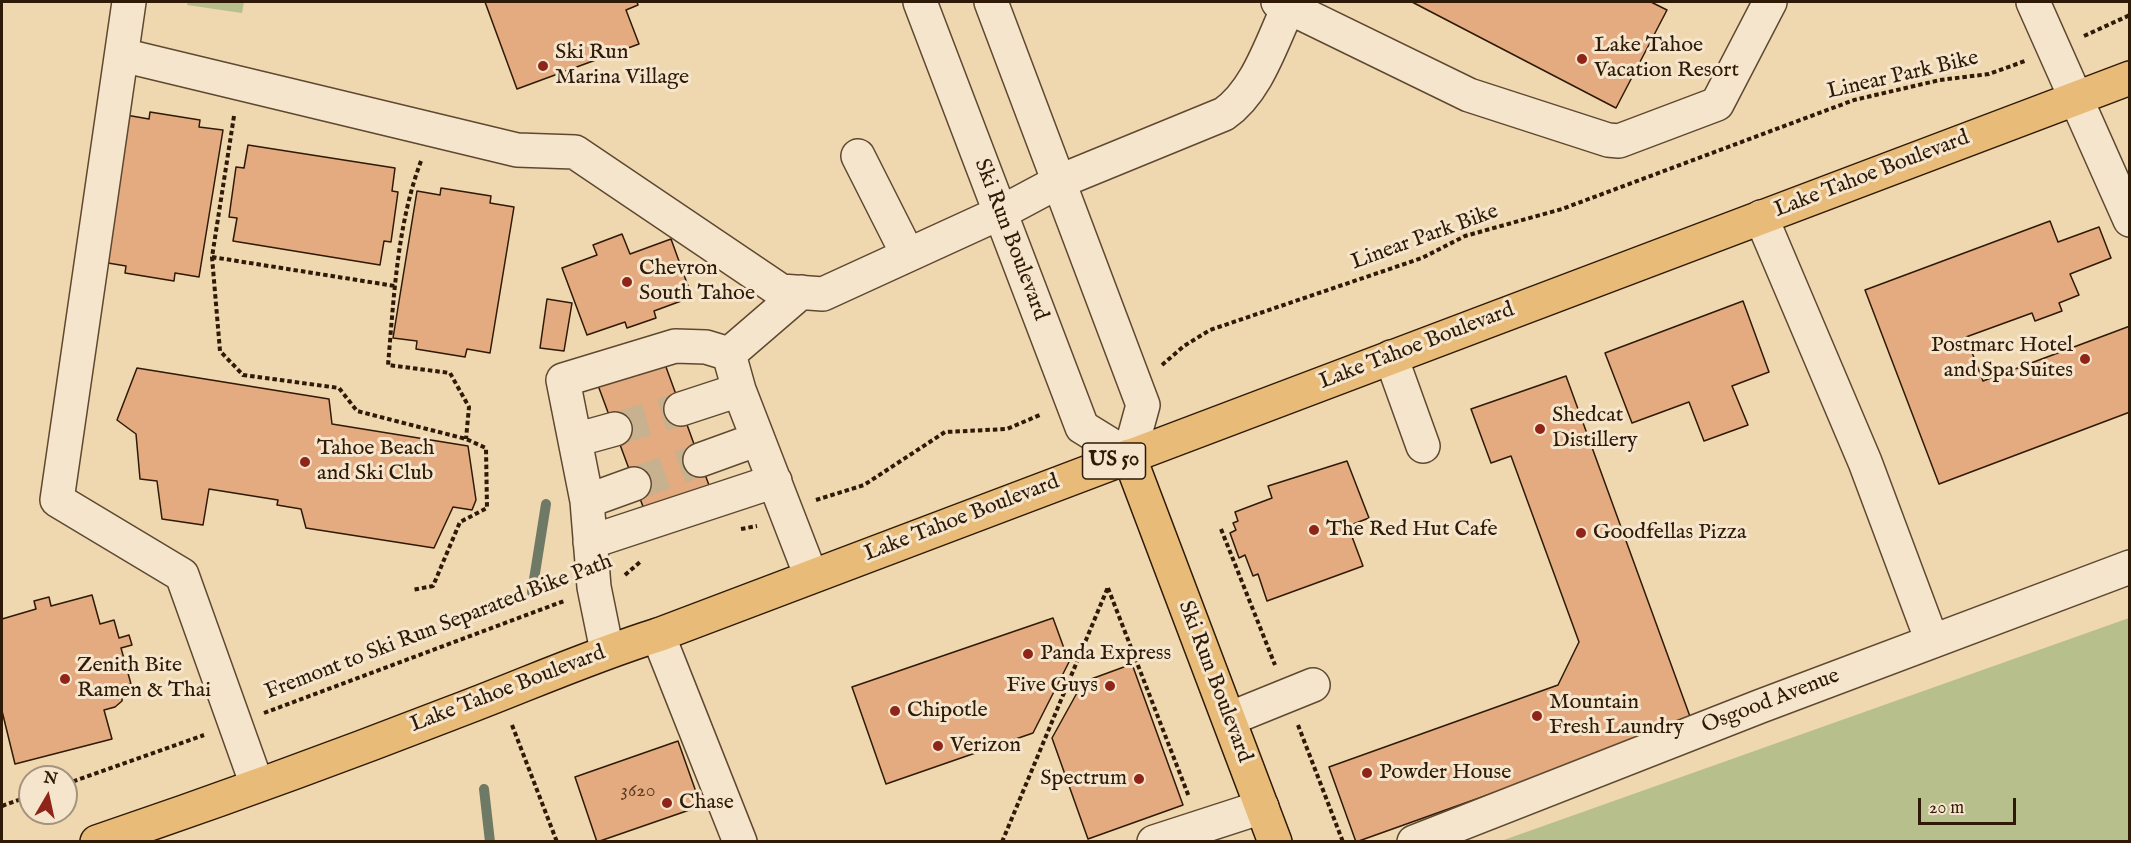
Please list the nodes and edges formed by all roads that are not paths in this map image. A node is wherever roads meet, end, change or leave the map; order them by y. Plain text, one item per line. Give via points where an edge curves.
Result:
1 (129, 2) edge
2 (920, 2) edge
3 (991, 2) edge
4 (1770, 2) edge
5 (2033, 2) edge
6 (1283, 5) edge
7 (122, 55) junction
8 (2130, 78) edge
9 (2078, 98) junction
10 (858, 156) dead end
11 (1058, 182) junction
12 (1000, 213) junction
13 (1761, 217) junction
14 (2130, 220) edge
15 (908, 255) junction
16 (801, 292) junction
17 (729, 354) junction
18 (1390, 357) junction
19 (739, 390) junction
20 (681, 409) tunnel mouth
21 (615, 429) tunnel mouth
22 (758, 439) junction
23 (575, 440) junction
24 (1423, 446) dead end
25 (1129, 456) junction
26 (700, 460) tunnel mouth
27 (775, 482) junction
28 (634, 484) tunnel mouth
29 (587, 501) junction
30 (590, 542) junction
31 (2130, 567) edge
32 (811, 576) junction
33 (658, 635) junction
34 (1932, 641) junction
35 (607, 651) junction
36 (1313, 685) dead end
37 (1228, 719) junction
38 (257, 785) junction
39 (1262, 807) junction
40 (145, 834) edge
41 (97, 842) edge
42 (740, 842) edge
43 (1154, 842) edge
44 (1275, 842) edge
45 (1414, 842) edge

1 - 7 street
2 - 12 street, Ski Run Boulevard
3 - 11 street
4 - 6 street via 1717,104 1619,141 1469,95
5 - 9 street
6 - 11 street via 1249,89 1239,104 1224,114
7 - 16 street via 518,150 575,152 781,291
7 - 38 street via 57,500 182,575
8 - 9 main road, Lake Tahoe Boulevard / US 50
9 - 13 main road, Lake Tahoe Boulevard / US 50
9 - 14 street
10 - 15 street
11 - 12 street
11 - 25 street via 1143,405
12 - 15 street
12 - 25 street, Ski Run Boulevard via 1082,427
13 - 18 main road, Lake Tahoe Boulevard / US 50
13 - 34 street via 1865,462
15 - 16 street via 823,294
16 - 17 street
17 - 19 street
17 - 23 street via 706,346 675,346 563,380
18 - 24 street
18 - 25 main road, Lake Tahoe Boulevard / US 50
19 - 20 street
19 - 22 street
21 - 23 street
22 - 26 street
22 - 27 street
23 - 29 street
25 - 32 main road, Lake Tahoe Boulevard / US 50
25 - 37 main road, Ski Run Boulevard
27 - 30 street
27 - 32 street
28 - 29 street
29 - 30 street
30 - 35 street
31 - 34 street, Osgood Avenue
32 - 33 main road, Lake Tahoe Boulevard / US 50
33 - 35 main road, Lake Tahoe Boulevard / US 50
33 - 42 street
34 - 45 street, Osgood Avenue
35 - 38 main road, Lake Tahoe Boulevard / US 50
36 - 37 street
37 - 39 main road, Ski Run Boulevard
38 - 40 main road, Lake Tahoe Boulevard / US 50
39 - 43 street
39 - 44 main road, Ski Run Boulevard
40 - 41 main road, Lake Tahoe Boulevard / US 50

